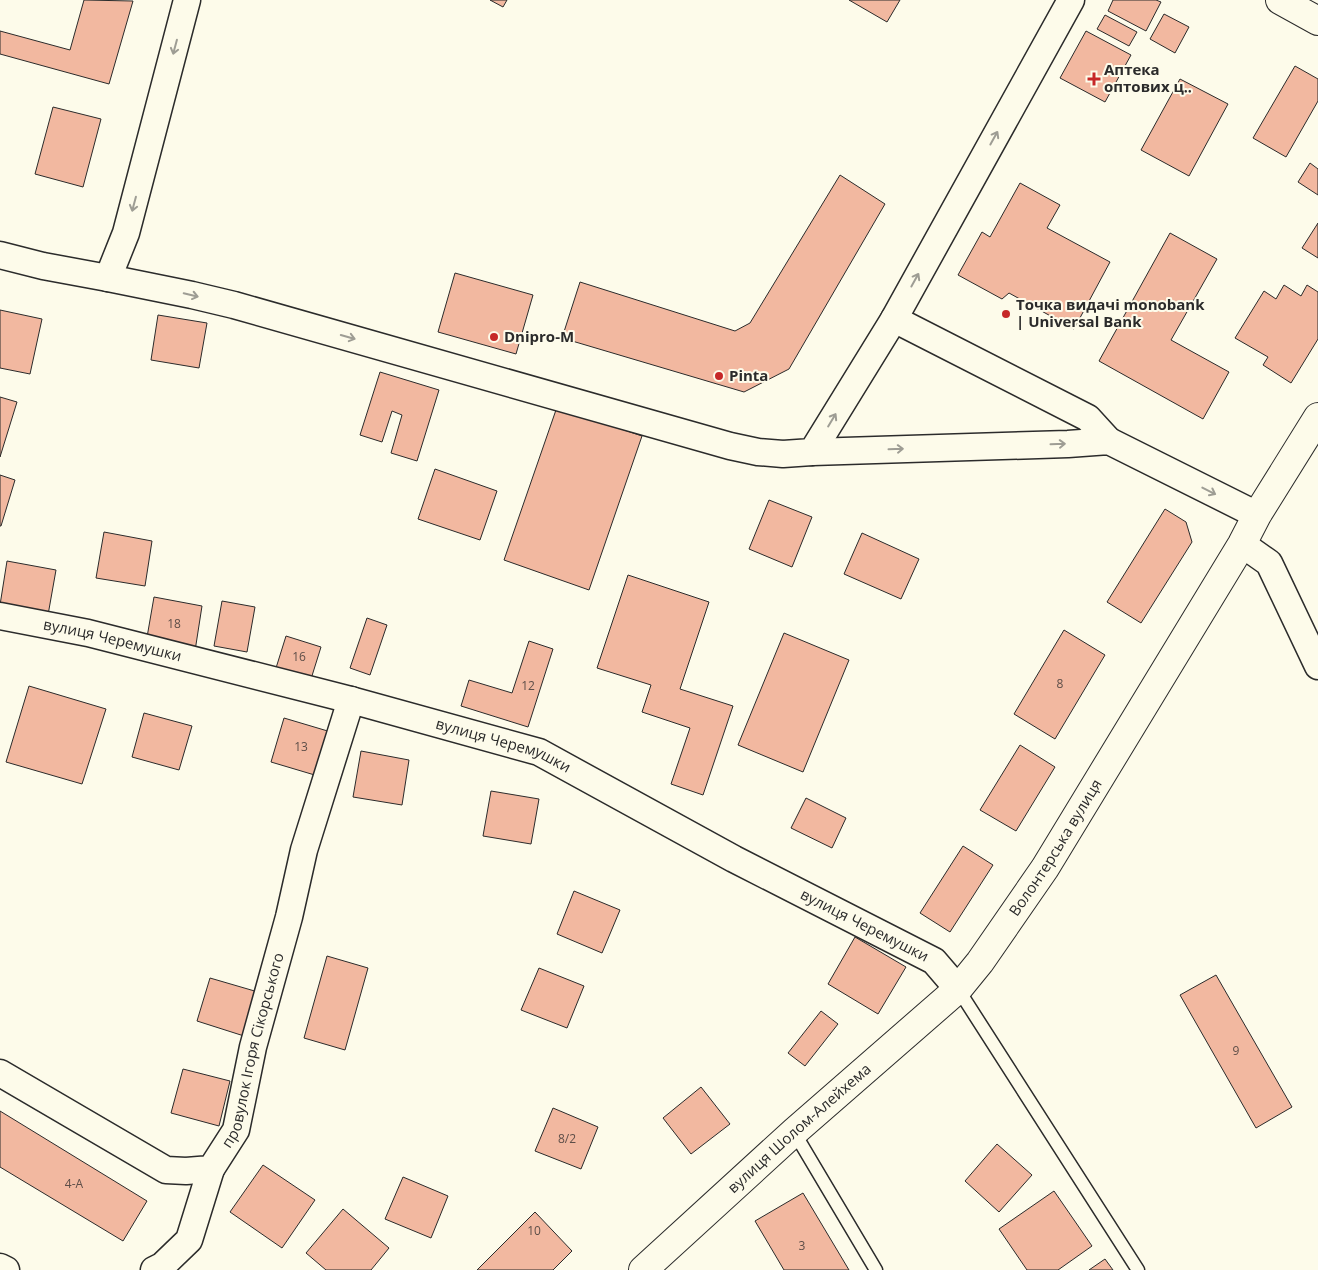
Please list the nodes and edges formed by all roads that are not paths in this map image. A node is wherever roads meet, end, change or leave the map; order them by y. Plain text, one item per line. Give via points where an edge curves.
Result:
1 (188, 0) edge
2 (1071, 0) edge
3 (1280, 0) edge
4 (1318, 21) edge
5 (0, 255) edge
6 (108, 278) junction
7 (894, 318) junction
8 (1318, 417) edge
9 (1109, 441) junction
10 (812, 452) junction
11 (1257, 515) junction
12 (1242, 544) junction
13 (0, 616) edge
14 (1318, 666) edge
15 (351, 700) junction
16 (958, 989) junction
17 (0, 1073) edge
18 (794, 1132) junction
19 (211, 1169) junction
20 (0, 1267) edge
21 (6, 1270) edge
22 (154, 1270) edge
23 (643, 1270) edge
24 (876, 1270) edge
25 (1138, 1270) edge

1 -> 6 street via 126,233
7 -> 2 street
3 - 4 street
5 - 6 street
6 -> 10 street via 234,305 730,446 784,454
7 - 9 street via 1088,418
10 -> 7 street
8 - 11 street, Волонтерська вулиця
10 -> 9 street
9 -> 11 street
11 - 12 street, Волонтерська вулиця
12 - 14 street via 1268,563
12 - 16 street, Волонтерська вулиця via 1045,868
13 - 15 street, вулиця Черемушки via 88,633
15 - 16 street, вулиця Черемушки via 539,752 734,859 934,961
15 - 19 street, провулок Ігоря Сікорського via 304,850 253,1047 236,1130
16 - 18 street, вулиця Шолом-Алейхема
16 - 25 lane
17 - 19 street via 166,1170
18 - 23 street, вулиця Шолом-Алейхема
18 - 24 lane
19 - 22 street, провулок Ігоря Сікорського via 188,1240
20 - 21 street

